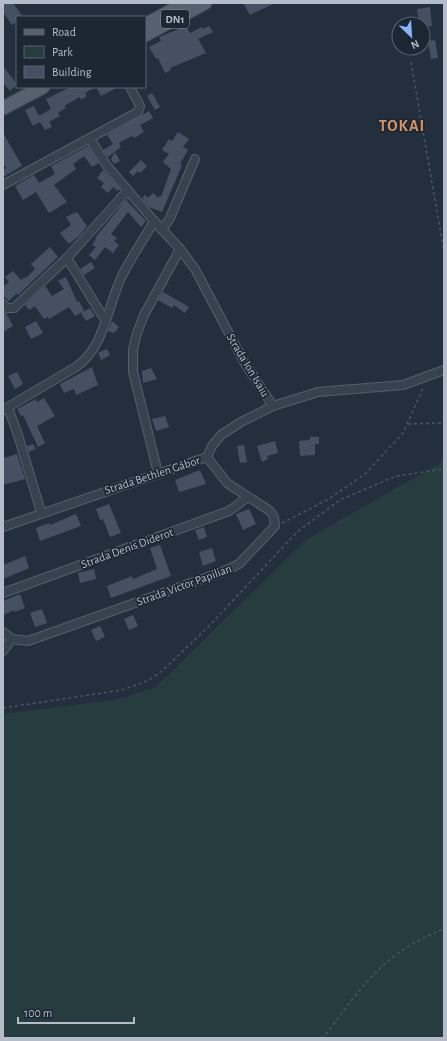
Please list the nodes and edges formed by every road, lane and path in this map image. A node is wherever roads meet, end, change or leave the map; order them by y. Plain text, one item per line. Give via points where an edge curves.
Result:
1 (185, 3) edge
2 (204, 3) edge
3 (146, 24) edge
4 (146, 34) edge
5 (411, 62) dead end
6 (41, 88) edge
7 (131, 88) edge
8 (3, 108) edge
9 (90, 139) junction
10 (195, 159) dead end
11 (3, 185) edge
12 (128, 190) junction
13 (154, 221) junction
14 (162, 230) junction
15 (180, 249) junction
16 (444, 252) edge
17 (67, 258) junction
18 (3, 304) edge
19 (105, 320) junction
20 (444, 370) edge
21 (428, 377) junction
22 (273, 406) junction
23 (5, 409) edge
24 (444, 423) edge
25 (407, 424) junction
26 (207, 457) junction
27 (444, 469) edge
28 (158, 473) junction
29 (248, 497) junction
30 (41, 512) junction
31 (275, 526) junction
32 (3, 527) edge
33 (3, 593) edge
34 (3, 632) edge
35 (12, 639) junction
36 (3, 651) edge
37 (3, 708) edge
38 (444, 929) edge
39 (321, 1038) edge

1 - 3 main road, DN1
2 - 4 main road, DN1
5 - 16 path
6 - 8 main road
7 - 9 street via 140,106 138,112
9 - 11 street
9 - 12 street, Strada Ion Isaiu via 107,166
10 - 14 street via 170,218
12 - 13 street, Strada Ion Isaiu
12 - 17 street
13 - 14 street, Strada Ion Isaiu
13 - 19 street via 123,274
14 - 15 street, Strada Ion Isaiu
15 - 22 street, Strada Ion Isaiu via 195,269 244,362
15 - 28 street via 144,315 133,349 133,372
17 - 18 street via 14,308 8,308
17 - 19 street
19 - 23 street via 95,349 85,361
20 - 21 street
21 - 22 street, Strada Ion Isaiu via 403,385 318,392
21 - 25 path
22 - 26 street via 221,435
23 - 30 street via 18,435
24 - 25 path
25 - 31 path via 403,433 365,474 327,500
26 - 28 street, Strada Bethlen Gábor
26 - 29 street, Strada Bethlen Gábor via 228,483
27 - 37 path via 396,476 340,500 297,532 209,626 162,671 147,681 122,690
28 - 30 street, Strada Bethlen Gábor
29 - 31 street, Strada Bethlen Gábor via 270,511
29 - 33 street, Strada Denis Diderot via 229,511
30 - 32 street, Strada Bethlen Gábor
31 - 35 street, Strada Victor Papilian via 239,564 222,572 28,641
34 - 35 street
35 - 36 street
38 - 39 path via 395,954 367,980

